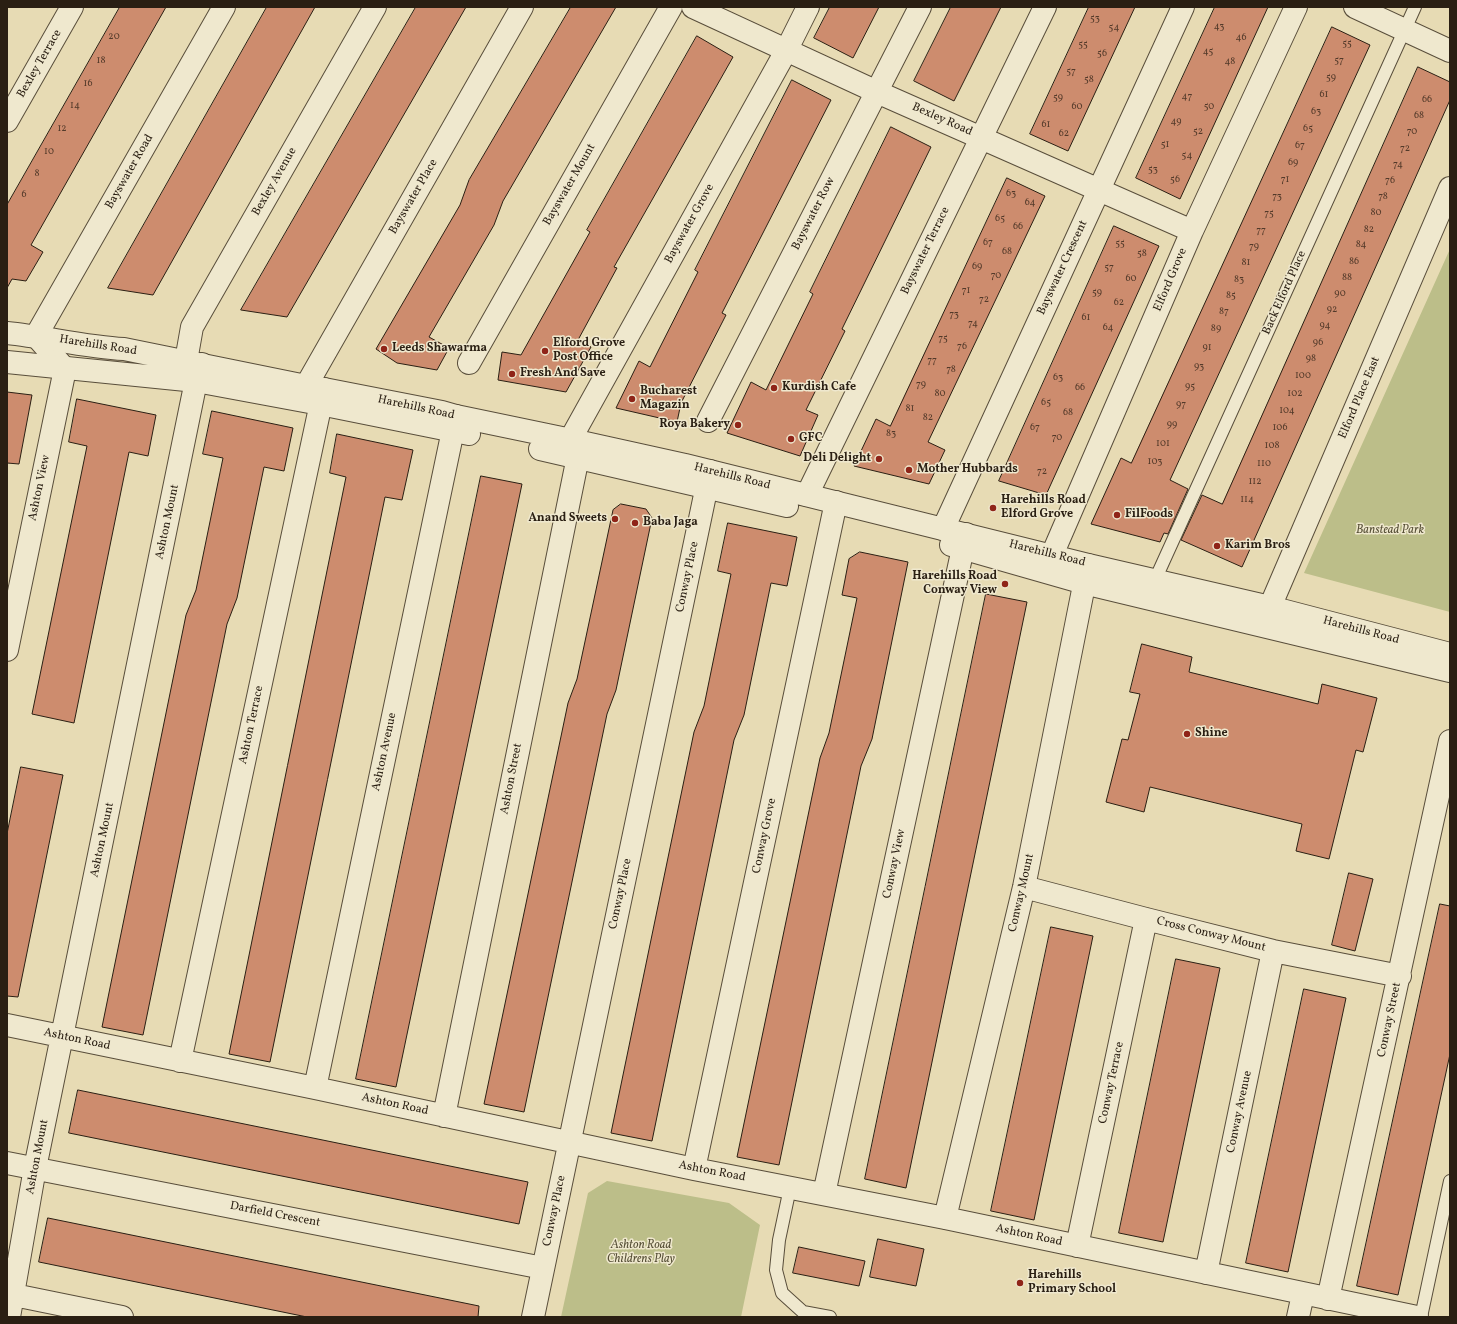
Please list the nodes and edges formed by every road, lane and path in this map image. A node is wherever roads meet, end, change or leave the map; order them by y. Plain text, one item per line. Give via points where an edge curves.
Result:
1 (72, 7) edge
2 (224, 7) edge
3 (375, 7) edge
4 (522, 7) edge
5 (671, 7) edge
6 (693, 7) edge
7 (808, 7) edge
8 (920, 7) edge
9 (1045, 7) edge
10 (1183, 7) edge
11 (1296, 7) edge
12 (1355, 7) edge
13 (1415, 7) edge
14 (1405, 29) junction
15 (786, 51) junction
16 (1450, 51) edge
17 (877, 92) junction
18 (7, 121) edge
19 (981, 138) junction
20 (1450, 188) edge
21 (1099, 190) junction
22 (1192, 231) junction
23 (7, 333) edge
24 (36, 336) junction
25 (7, 362) edge
26 (469, 363) dead end
27 (195, 368) junction
28 (64, 369) junction
29 (317, 393) junction
30 (708, 421) dead end
31 (454, 423) junction
32 (576, 446) junction
33 (709, 479) junction
34 (807, 495) junction
35 (834, 509) junction
36 (943, 529) junction
37 (964, 541) junction
38 (1052, 555) junction
39 (1086, 574) junction
40 (1155, 580) junction
41 (1270, 607) junction
42 (7, 650) edge
43 (1450, 654) edge
44 (1450, 671) edge
45 (1450, 741) edge
46 (1024, 887) junction
47 (1146, 919) junction
48 (1273, 951) junction
49 (1400, 976) junction
50 (7, 1025) edge
51 (62, 1037) junction
52 (180, 1061) junction
53 (315, 1088) junction
54 (444, 1116) junction
55 (569, 1142) junction
56 (7, 1163) edge
57 (35, 1168) junction
58 (694, 1169) junction
59 (1450, 1181) edge
60 (790, 1188) junction
61 (824, 1194) junction
62 (945, 1218) junction
63 (1078, 1246) junction
64 (543, 1268) junction
65 (1206, 1272) junction
66 (1303, 1294) junction
67 (14, 1295) junction
68 (1328, 1299) junction
69 (9, 1317) edge
70 (122, 1317) edge
71 (532, 1317) edge
72 (830, 1317) edge
73 (1298, 1317) edge
74 (1417, 1317) edge
75 (1421, 1317) edge

1 - 18 street, Bexley Terrace
2 - 24 street, Bayswater Road
3 - 27 street, Bexley Avenue via 192,327
4 - 29 street, Bayswater Place
5 - 26 street, Bayswater Mount
6 - 15 street, Bexley Road
7 - 15 street, Bayswater Grove
8 - 17 street, Bayswater Row
9 - 19 street, Bayswater Terrace
10 - 21 street, Bayswater Crescent
11 - 22 street, Elford Grove
12 - 14 street
13 - 14 lane, Back Elford Place
14 - 16 street
14 - 40 lane, Back Elford Place
15 - 17 street, Bexley Road
15 - 32 street, Bayswater Grove
17 - 19 street, Bexley Road
17 - 30 street, Bayswater Row
19 - 21 street, Bexley Road
19 - 34 street, Bayswater Terrace
20 - 41 street, Elford Place East
21 - 22 street, Bexley Road
21 - 36 street, Bayswater Crescent
22 - 38 street, Elford Grove
23 - 24 street, Harehills Road
24 - 27 street, Harehills Road via 124,349
24 - 28 street
25 - 28 street, Harehills Road
27 - 28 street, Harehills Road
27 - 29 street, Harehills Road
27 - 51 street, Ashton Mount via 185,436
28 - 42 street, Ashton View
29 - 31 street, Harehills Road via 442,412
29 - 52 street, Ashton Terrace
31 - 32 street, Harehills Road
31 - 53 street, Ashton Avenue
32 - 33 street, Harehills Road
32 - 54 street, Ashton Street via 570,497
33 - 34 street, Harehills Road
33 - 35 street, Harehills Road
33 - 55 street, Conway Place
34 - 35 street, Harehills Road
35 - 36 street, Harehills Road
35 - 37 street, Harehills Road
35 - 58 street, Conway Grove
36 - 37 street, Harehills Road
37 - 38 street, Harehills Road
37 - 39 street, Harehills Road
37 - 61 street, Conway View
38 - 39 street, Harehills Road
39 - 40 street, Harehills Road
39 - 44 street, Harehills Road
39 - 46 street, Conway Mount
40 - 41 street, Harehills Road
41 - 43 street, Harehills Road
45 - 49 street, Conway Street
46 - 47 street, Cross Conway Mount
46 - 62 street, Conway Mount
47 - 48 street, Cross Conway Mount
47 - 63 street, Conway Terrace
48 - 49 street, Cross Conway Mount
48 - 65 street, Conway Avenue
49 - 68 street, Conway Street
50 - 51 street, Ashton Road
51 - 52 street, Ashton Road
51 - 57 street, Ashton Mount
52 - 53 street, Ashton Road
53 - 54 street, Ashton Road
54 - 55 street, Ashton Road
55 - 58 street, Ashton Road
55 - 64 street, Conway Place
56 - 57 street, Darfield Crescent
57 - 64 street, Darfield Crescent
57 - 67 street, Ashton Mount
58 - 60 street, Ashton Road
59 - 75 lane
60 - 61 street, Ashton Road
60 - 72 lane via 779,1240 776,1270 782,1293 803,1312
61 - 62 street, Ashton Road
62 - 63 street, Ashton Road
63 - 65 street, Ashton Road
64 - 71 street, Conway Place
65 - 66 street, Ashton Road
66 - 68 street, Ashton Road
66 - 73 street
67 - 69 street, Ashton Mount
67 - 70 street
68 - 74 street, Ashton Road

